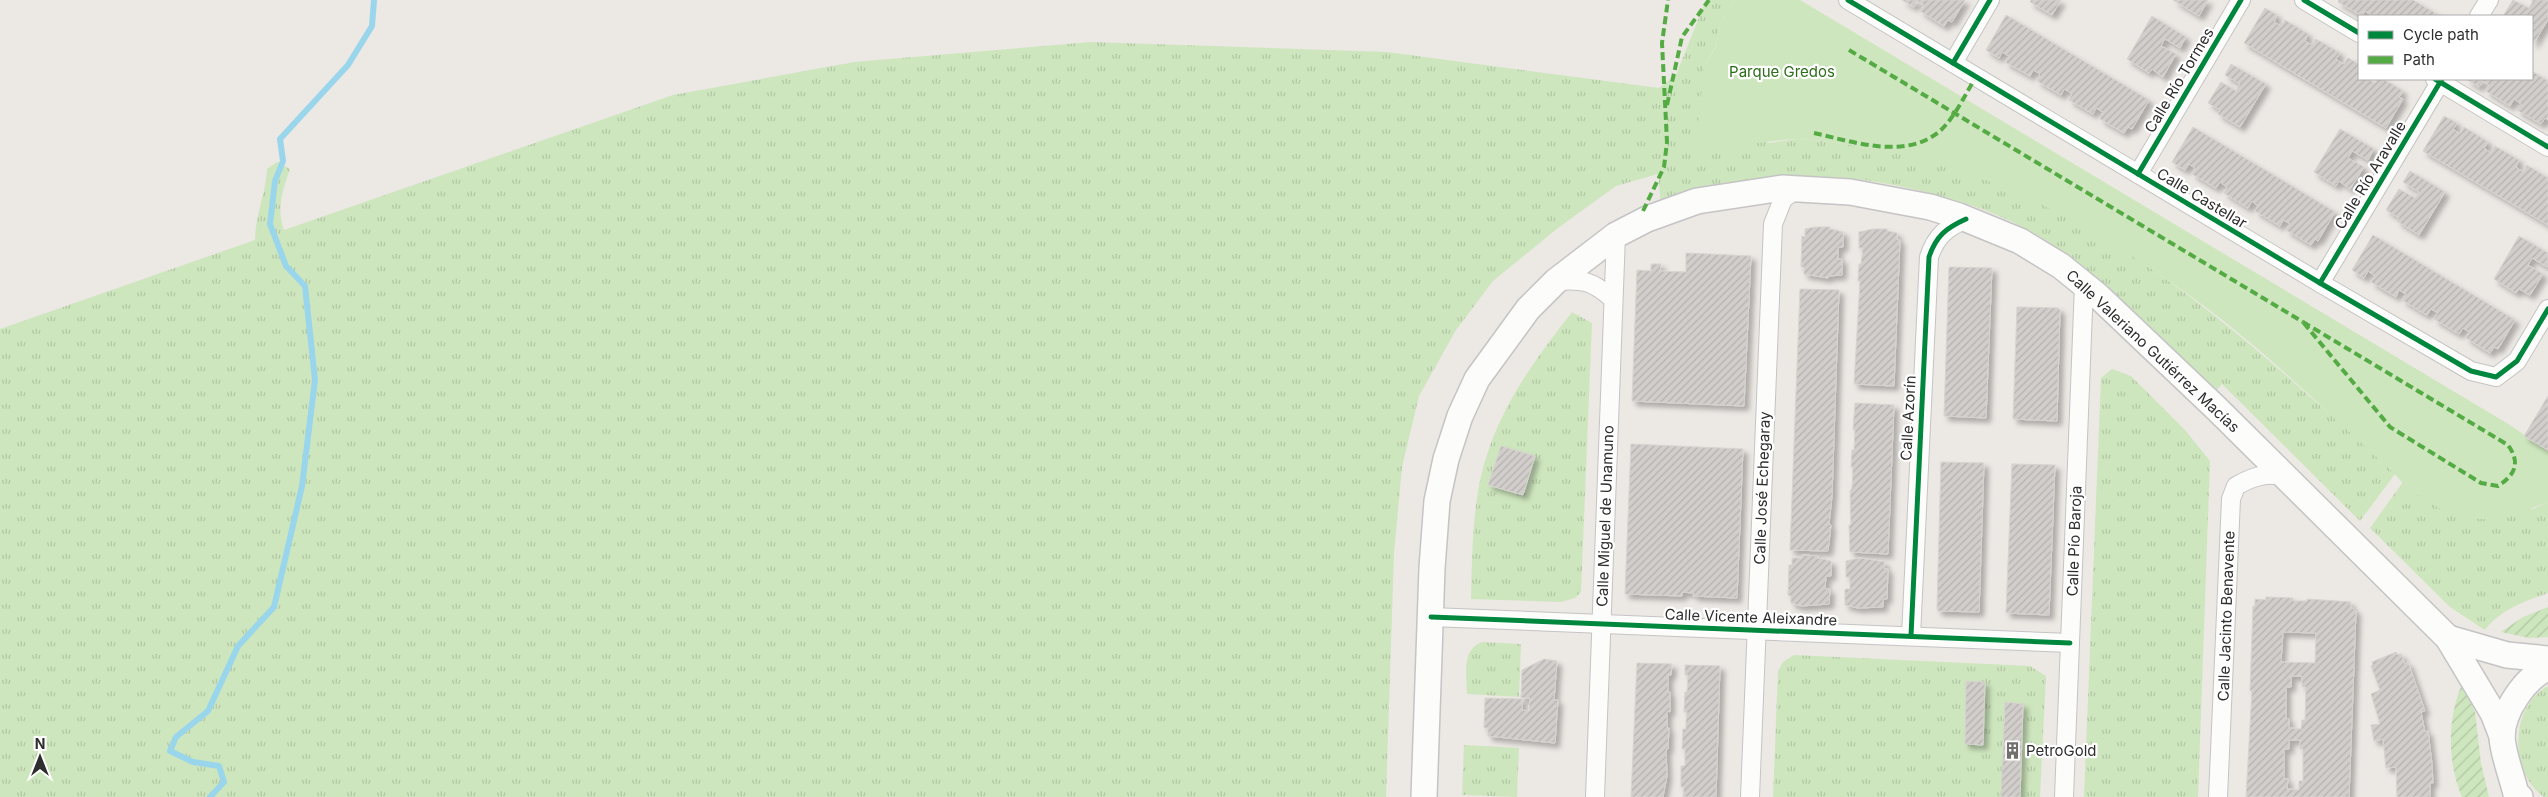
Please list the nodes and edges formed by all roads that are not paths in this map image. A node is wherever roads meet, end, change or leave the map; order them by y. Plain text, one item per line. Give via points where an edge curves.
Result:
1 (1848, 0) edge
2 (1990, 0) edge
3 (2242, 0) edge
4 (2304, 0) edge
5 (2489, 0) edge
6 (2480, 15) edge
7 (2358, 32) edge
8 (1953, 63) junction
9 (2439, 80) edge
10 (2548, 147) edge
11 (2138, 174) junction
12 (1798, 188) junction
13 (1966, 219) junction
14 (1616, 235) junction
15 (1556, 281) junction
16 (2320, 283) junction
17 (2084, 284) junction
18 (1613, 299) junction
19 (2548, 309) edge
20 (2283, 474) junction
21 (1431, 617) junction
22 (1601, 624) junction
23 (1757, 630) junction
24 (1911, 636) junction
25 (2448, 638) junction
26 (2070, 643) junction
27 (2548, 659) edge
28 (2548, 668) edge
29 (2502, 736) junction
30 (2517, 796) edge
31 (1424, 797) edge
32 (1595, 797) edge
33 (1750, 797) edge
34 (2064, 797) edge
35 (2218, 797) edge

1 - 8 street, Calle Castellar
2 - 8 street
3 - 11 street, Calle Río Tormes
4 - 7 street
5 - 6 street
8 - 11 street, Calle Castellar
9 - 10 street
9 - 16 street, Calle Río Aravalle
11 - 16 street, Calle Castellar
12 - 13 main road, Calle Valeriano Gutiérrez Macías via 1889,198
12 - 14 main road, Calle Valeriano Gutiérrez Macías via 1698,201 1647,219
12 - 23 street, Calle José Echegaray via 1783,199 1773,224
13 - 17 main road, Calle Valeriano Gutiérrez Macías via 2020,241
13 - 24 street, Calle Azorín via 1948,227 1934,241 1929,257
14 - 15 main road, Calle Valeriano Gutiérrez Macías
14 - 18 street, Calle Miguel de Unamuno
15 - 18 street via 1581,279 1598,286
15 - 21 main road, Calle Valeriano Gutiérrez Macías via 1504,340 1477,379 1460,416 1437,501
16 - 19 street, Calle Castellar via 2471,371 2496,377 2517,360
17 - 20 main road, Calle Valeriano Gutiérrez Macías
17 - 26 street, Calle Pío Baroja
18 - 22 street, Calle Miguel de Unamuno
20 - 25 main road, Calle Valeriano Gutiérrez Macías
20 - 35 street, Calle Jacinto Benavente via 2262,474 2236,486 2231,500
21 - 22 street, Calle Vicente Aleixandre
21 - 31 main road, Calle Valeriano Gutiérrez Macías
22 - 23 street, Calle Vicente Aleixandre
22 - 32 street, Calle Miguel de Unamuno
23 - 24 street, Calle Vicente Aleixandre
23 - 33 street, Calle José Echegaray
24 - 26 street, Calle Vicente Aleixandre
25 - 27 main road, Calle Valeriano Gutiérrez Macías via 2506,655
25 - 29 main road, Calle Valeriano Gutiérrez Macías via 2493,713
26 - 34 street, Calle Pío Baroja
28 - 29 main road via 2521,690 2508,714
29 - 30 main road, Calle Valeriano Gutiérrez Macías

